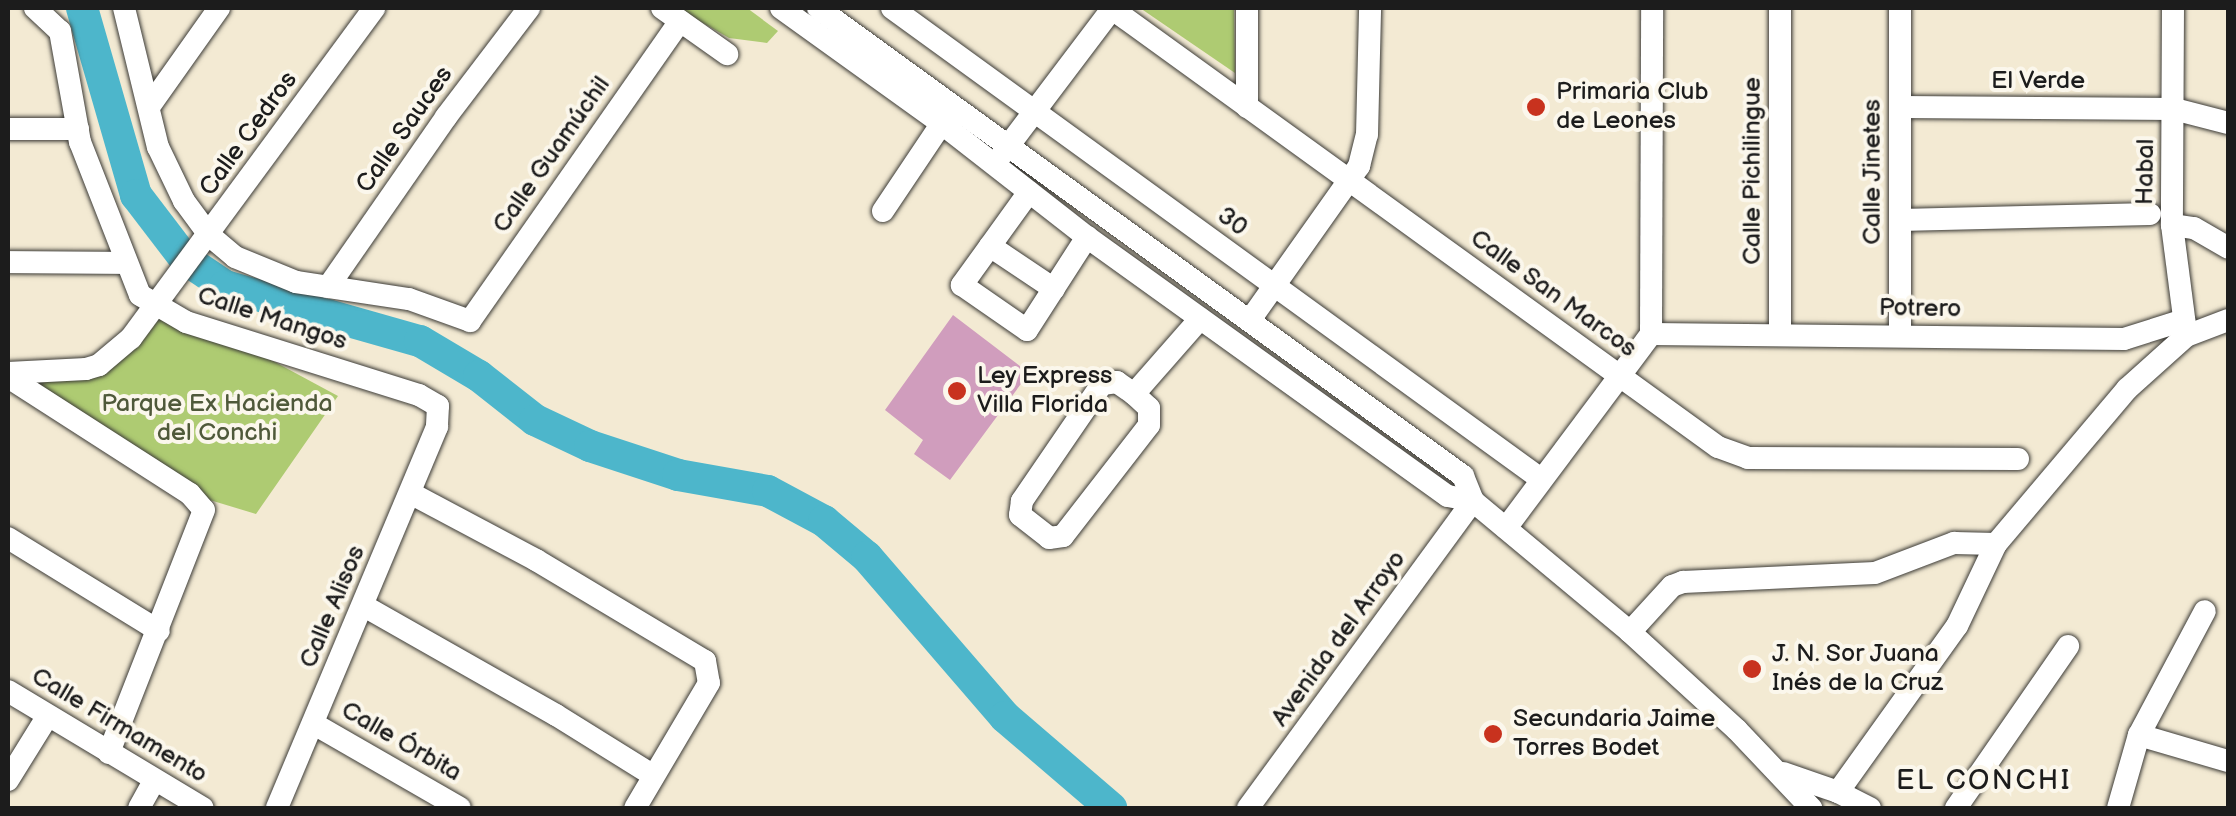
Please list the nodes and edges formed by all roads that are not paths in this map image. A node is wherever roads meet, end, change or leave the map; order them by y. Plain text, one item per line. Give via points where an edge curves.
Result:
1 (35, 8) edge
2 (124, 8) edge
3 (219, 8) edge
4 (374, 8) edge
5 (529, 8) edge
6 (781, 8) edge
7 (818, 8) edge
8 (892, 8) edge
9 (1112, 8) edge
10 (1247, 8) edge
11 (1370, 8) edge
12 (1652, 8) edge
13 (1780, 8) edge
14 (1900, 8) edge
15 (2173, 8) edge
16 (671, 14) edge
17 (726, 54) dead end
18 (1247, 106) junction
19 (149, 107) junction
20 (1901, 108) junction
21 (2174, 108) junction
22 (1037, 110) junction
23 (948, 114) junction
24 (2228, 123) edge
25 (8, 129) edge
26 (78, 129) junction
27 (1009, 145) junction
28 (994, 166) junction
29 (1350, 181) junction
30 (1029, 192) junction
31 (882, 211) dead end
32 (2150, 214) dead end
33 (1900, 220) junction
34 (2172, 225) junction
35 (1087, 237) junction
36 (205, 241) junction
37 (990, 246) junction
38 (2228, 248) edge
39 (8, 262) edge
40 (125, 263) junction
41 (328, 287) junction
42 (1274, 288) junction
43 (1054, 289) junction
44 (162, 299) junction
45 (1200, 319) junction
46 (1250, 320) junction
47 (2228, 320) edge
48 (470, 321) joint
49 (2185, 328) junction
50 (1651, 334) junction
51 (1780, 334) junction
52 (1900, 336) junction
53 (8, 375) edge
54 (1617, 375) junction
55 (1134, 394) junction
56 (438, 426) joint
57 (2018, 459) dead end
58 (1541, 479) junction
59 (410, 493) junction
60 (1473, 501) junction
61 (1506, 528) junction
62 (8, 538) edge
63 (1996, 544) junction
64 (364, 606) junction
65 (2205, 611) dead end
66 (159, 630) junction
67 (1630, 632) junction
68 (2068, 646) dead end
69 (8, 691) edge
70 (47, 717) junction
71 (314, 724) junction
72 (2139, 735) junction
73 (109, 753) junction
74 (2228, 762) edge
75 (1778, 771) junction
76 (654, 776) junction
77 (8, 780) edge
78 (154, 781) junction
79 (1838, 792) junction
80 (139, 808) edge
81 (203, 808) edge
82 (277, 808) edge
83 (460, 808) edge
84 (635, 808) edge
85 (1248, 808) edge
86 (1811, 808) edge
87 (1870, 808) edge
88 (1956, 808) edge
89 (2118, 808) edge

1 - 26 street, Calle Mangos via 60,30
2 - 19 street, Calle Mangos
3 - 19 street
4 - 36 street, Calle Cedros
5 - 41 street, Calle Sauces
6 - 23 street
7 - 23 street
8 - 22 street, 30
9 - 18 street, Calle San Marcos
9 - 22 street
10 - 18 street
11 - 29 street via 1367,135
12 - 50 street
13 - 51 street, Calle Pichilingue
14 - 20 street, Calle Jinetes
15 - 21 street, Habal
16 - 17 street
16 - 48 street, Calle Guamúchil
18 - 29 street, Calle San Marcos
19 - 36 street, Calle Mangos via 158,148
20 - 21 street, El Verde
20 - 33 street, Calle Jinetes
21 - 24 street, El Verde
21 - 34 street, Habal
22 - 27 street
22 - 42 street, 30
23 - 27 street
23 - 28 street
23 - 31 street
25 - 26 street
26 - 40 street, Calle Mangos
27 - 28 street
27 - 46 street
28 - 30 street
29 - 42 street
29 - 54 street, Calle San Marcos
30 - 35 street
30 - 37 street
32 - 33 street
33 - 52 street, Calle Jinetes
34 - 38 street via 2194,228
34 - 49 street, Habal
35 - 43 street
35 - 45 street
36 - 41 street, Calle Mangos via 257,267
36 - 44 street, Calle Cedros
37 - 43 street
37 - 43 street via 962,285 1027,330
39 - 40 street
40 - 44 street, Calle Mangos via 140,295
41 - 48 street, Calle Mangos via 409,299
42 - 46 street
42 - 58 street, 30
44 - 53 street, Calle Cedros via 132,338 99,364
44 - 56 street, Calle Mangos via 225,335 431,400 438,406
45 - 55 street
45 - 60 street via 1448,496
46 - 60 street via 1463,476
47 - 49 street, Potrero
49 - 52 street, Potrero via 2124,338
49 - 63 street
50 - 51 street, Potrero
50 - 54 street
51 - 52 street, Potrero
53 - 66 street via 200,502 204,519
54 - 57 street, Calle San Marcos via 1718,447 1748,458
54 - 58 street
55 - 55 street via 1117,382 1102,384 1022,501 1020,516 1049,538 1063,536 1148,424 1149,408
56 - 59 street, Calle Alisos
58 - 61 street
59 - 64 street, Calle Alisos
59 - 76 street via 706,661 709,682
60 - 61 street
60 - 85 street, Avenida del Arroyo
61 - 67 street
62 - 66 street
63 - 67 street via 1954,543 1875,573 1684,582 1672,586
63 - 79 street via 1957,626
64 - 71 street, Calle Alisos
64 - 76 street
65 - 72 street
66 - 73 street
67 - 75 street
68 - 88 street
69 - 70 street, Calle Firmamento
70 - 73 street, Calle Firmamento
70 - 77 street
71 - 82 street, Calle Alisos
71 - 83 street, Calle Órbita
72 - 74 street
72 - 89 street
73 - 78 street, Calle Firmamento
75 - 79 street
75 - 86 street
76 - 84 street
78 - 80 street
78 - 81 street, Calle Firmamento
79 - 87 street

